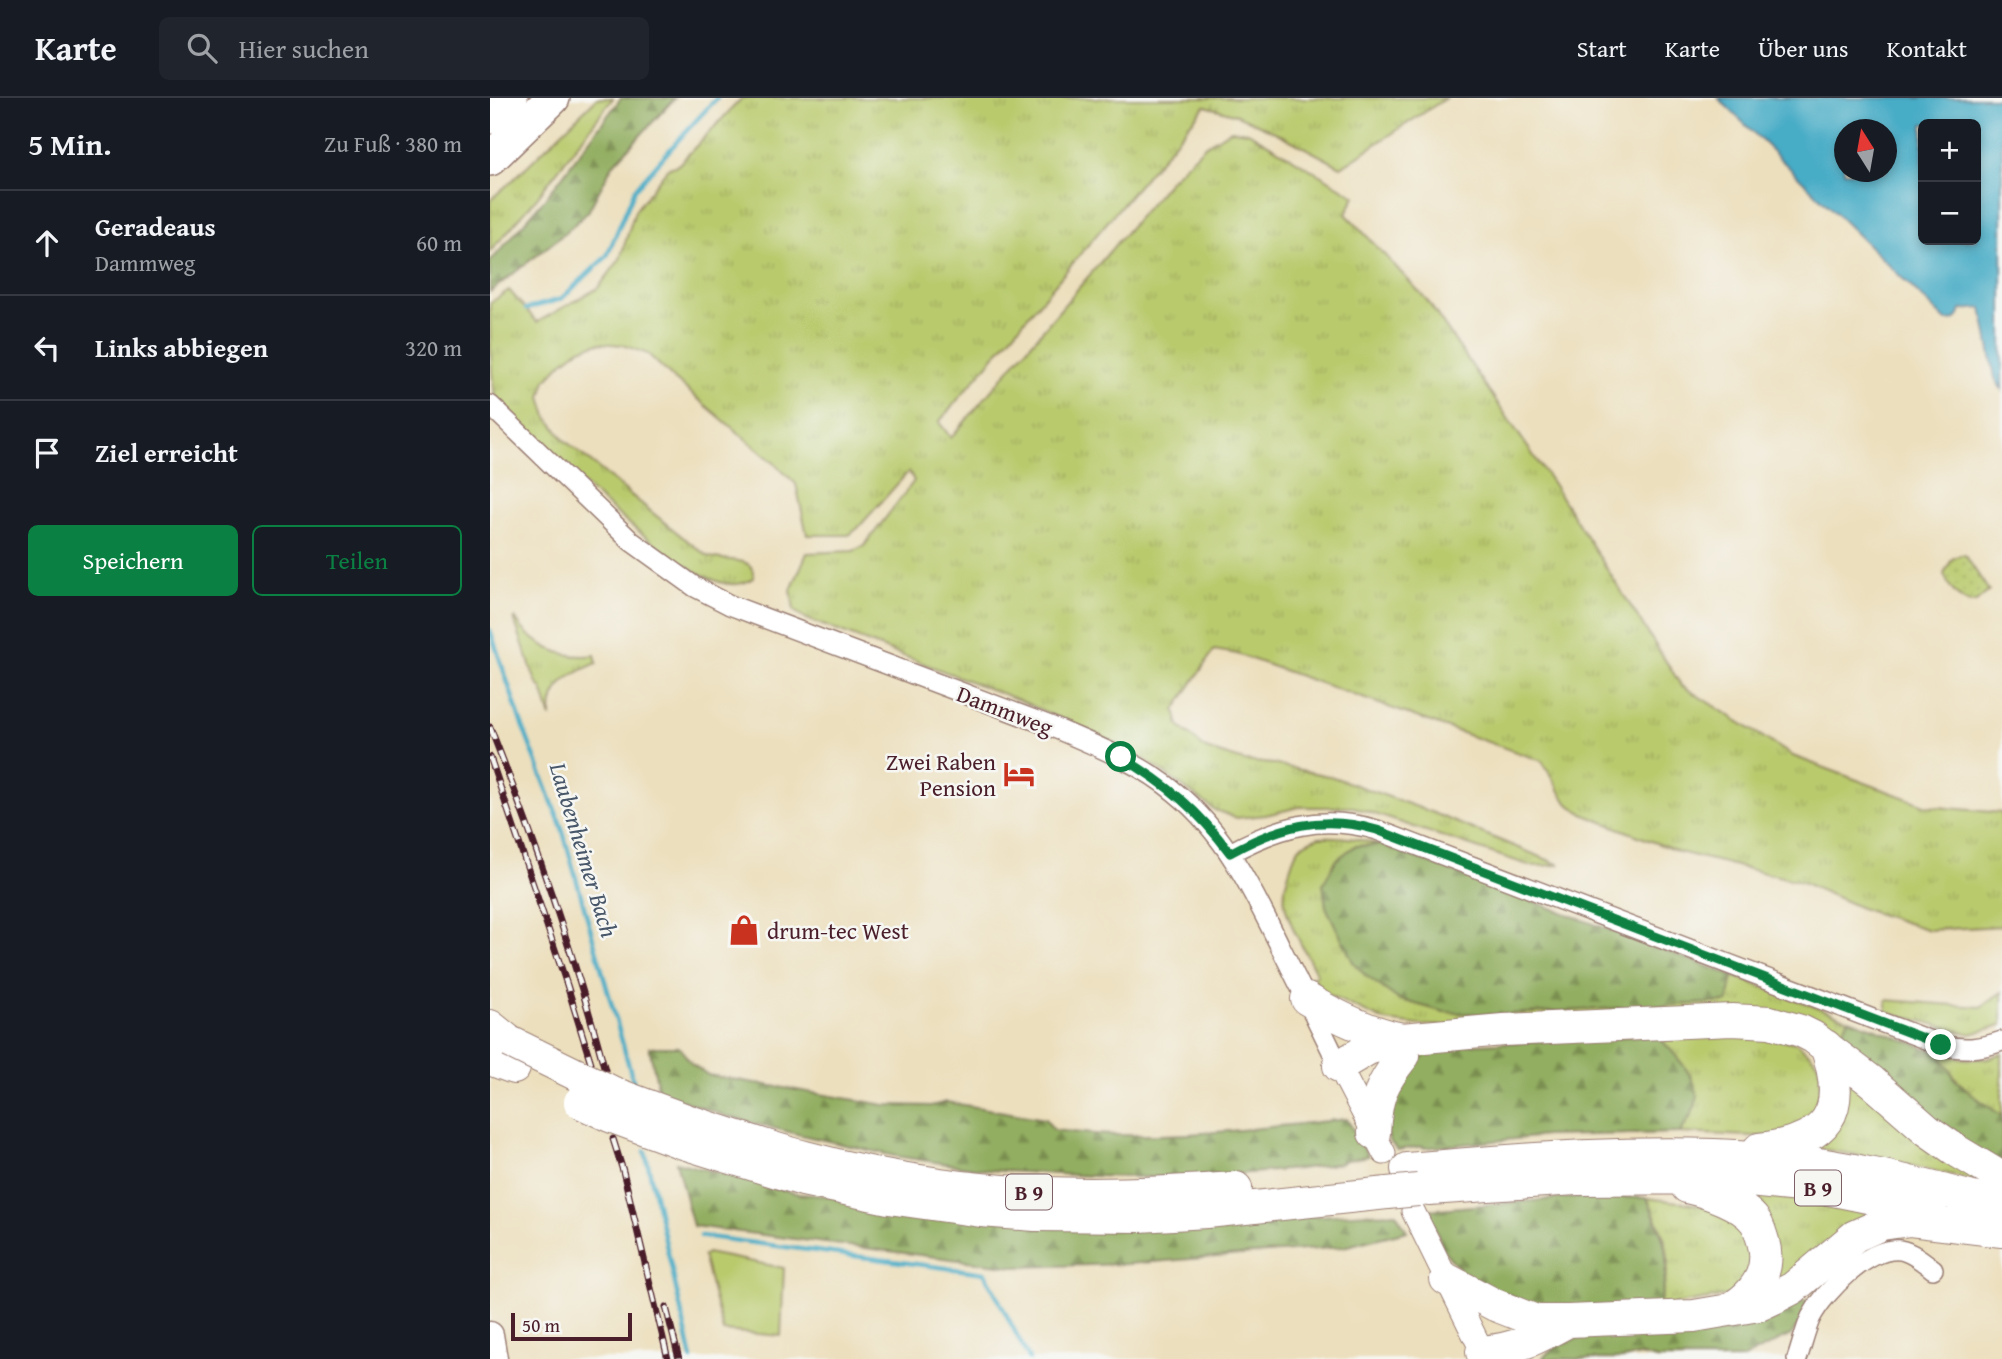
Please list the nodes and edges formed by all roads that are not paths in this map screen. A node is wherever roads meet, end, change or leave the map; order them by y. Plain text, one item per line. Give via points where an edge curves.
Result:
1 (511, 98) edge
2 (553, 98) edge
3 (490, 117) edge
4 (490, 159) edge
5 (490, 405) edge
6 (1230, 853) junction
7 (1307, 999) junction
8 (2002, 1041) edge
9 (1826, 1046) junction
10 (496, 1047) edge
11 (1403, 1047) junction
12 (1339, 1066) junction
13 (1689, 1154) junction
14 (1394, 1175) junction
15 (1630, 1178) junction
16 (2002, 1178) edge
17 (2002, 1206) edge
18 (2002, 1230) edge
19 (1933, 1269) dead end
20 (1446, 1279) junction
21 (1726, 1312) junction
22 (490, 1335) edge
23 (1532, 1340) edge
24 (1484, 1355) edge
25 (494, 1359) edge
26 (1797, 1359) edge

1 - 3 highway
2 - 4 highway
5 - 6 street, Dammweg via 631,541 695,587 730,605 1121,757 1177,794
6 - 7 street, Dammweg
6 - 8 street via 1256,838 1294,827 1328,822 1359,825 1941,1045 1976,1049
7 - 11 highway
7 - 12 street, Dammweg
9 - 11 highway via 1786,1026 1731,1020 1503,1030
9 - 13 highway via 1836,1089 1819,1129 1781,1146
9 - 16 highway via 1927,1130
10 - 14 highway, B 9, bridge via 616,1094 685,1131 803,1180 889,1198 1035,1215 1139,1216 1180,1214
11 - 12 highway via 1364,1066
11 - 14 highway via 1381,1088 1375,1114
12 - 14 street, Dammweg
13 - 14 highway, B 9 via 1537,1159
13 - 17 highway, B 9 via 1760,1157 1850,1169
14 - 15 highway, B 9 via 1520,1182
14 - 20 street, Dammweg
15 - 18 highway, B 9 via 1719,1178 1829,1189 1942,1212
15 - 21 highway via 1693,1188 1734,1204 1755,1221 1765,1247 1765,1268 1755,1289
18 - 21 highway via 1910,1220 1882,1224 1855,1237 1793,1288 1759,1305
19 - 26 street via 1901,1250 1864,1261 1821,1303
20 - 23 highway via 1495,1305
20 - 24 street, Dammweg
21 - 23 highway via 1568,1321
22 - 25 main road
23 - 24 highway via 1504,1331

